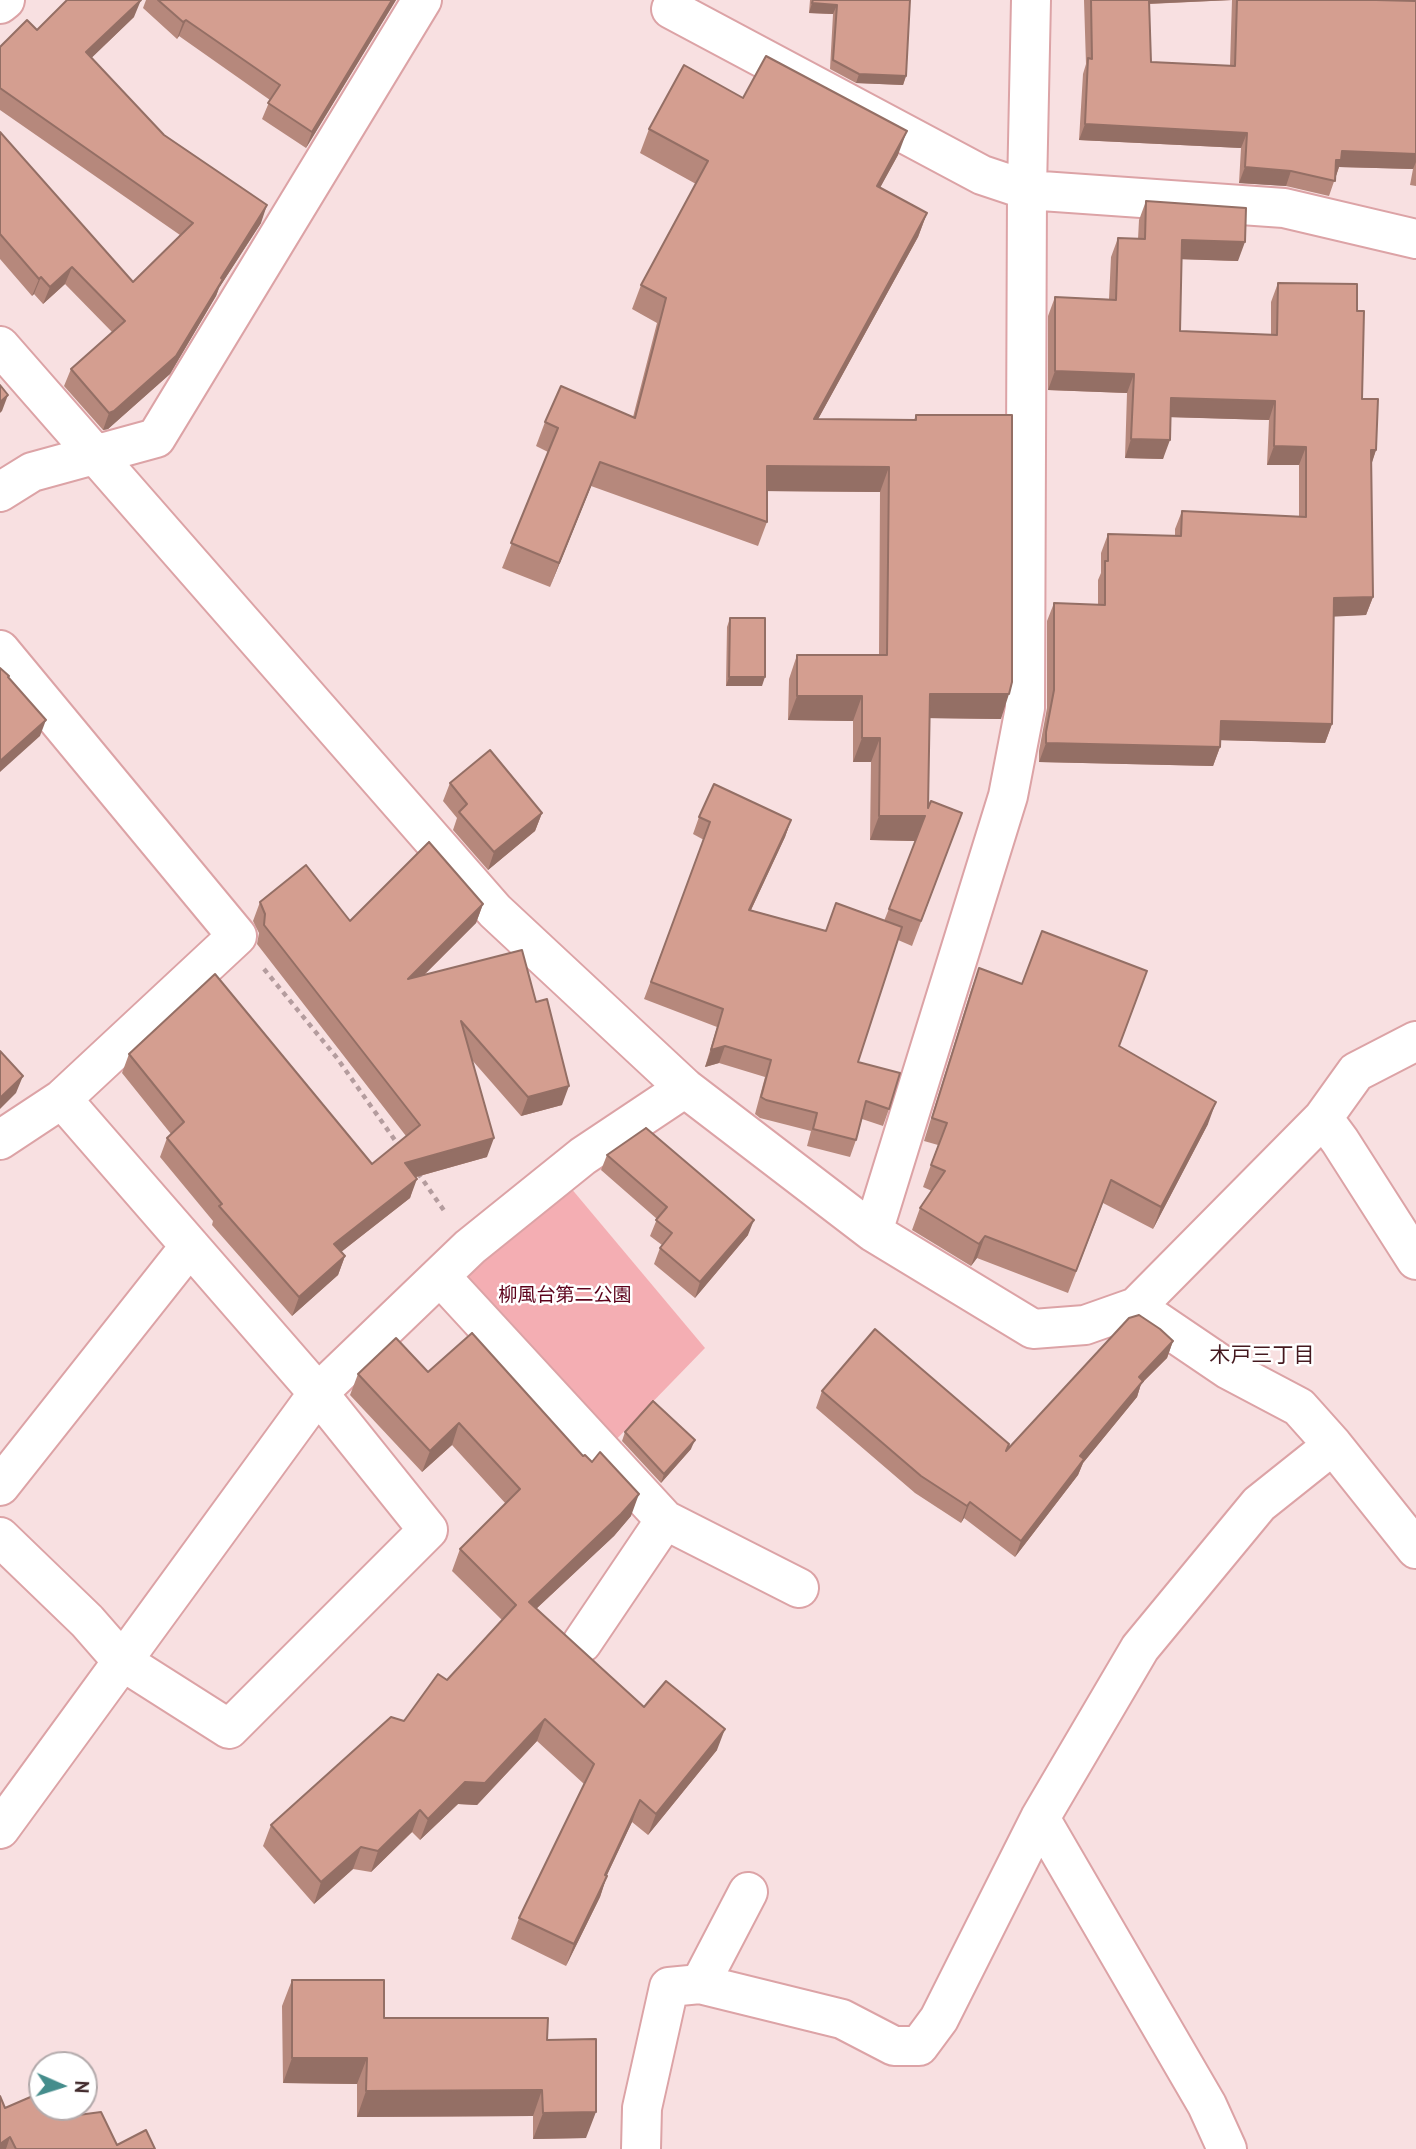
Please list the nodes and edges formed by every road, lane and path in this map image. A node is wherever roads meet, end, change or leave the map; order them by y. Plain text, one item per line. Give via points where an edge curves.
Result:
1 (5, 0) edge
2 (422, 0) edge
3 (1031, 0) edge
4 (0, 4) edge
5 (671, 9) dead end
6 (1027, 190) junction
7 (1416, 239) edge
8 (0, 346) edge
9 (95, 455) junction
10 (0, 492) edge
11 (0, 650) edge
12 (237, 936) junction
13 (1416, 1041) edge
14 (684, 1088) junction
15 (62, 1100) junction
16 (1323, 1118) junction
17 (0, 1140) edge
18 (400, 1147) edge
19 (415, 1169) edge
20 (873, 1232) junction
21 (190, 1246) junction
22 (470, 1247) junction
23 (1416, 1260) edge
24 (440, 1276) junction
25 (1136, 1307) junction
26 (318, 1393) junction
27 (1333, 1446) junction
28 (0, 1486) edge
29 (665, 1520) junction
30 (0, 1537) edge
31 (1412, 1538) edge
32 (799, 1588) dead end
33 (582, 1643) dead end
34 (122, 1661) junction
35 (1040, 1818) junction
36 (0, 1829) edge
37 (748, 1892) dead end
38 (701, 1984) junction
39 (641, 2149) edge
40 (1227, 2149) edge

1 - 4 street
2 - 9 street via 156,438
3 - 6 street
5 - 6 street via 982,175
6 - 7 street via 1284,208
6 - 20 street via 1025,708 1007,796
8 - 9 street
9 - 10 street via 32,472
9 - 14 street via 495,911
11 - 12 street
12 - 15 street
12 - 18 path via 337,1058
13 - 16 street via 1356,1072
14 - 20 street
14 - 22 street via 583,1156
15 - 17 street
15 - 21 street
16 - 23 street
16 - 25 street
19 - 22 path
20 - 25 street via 1033,1329 1085,1325
21 - 26 street
21 - 28 street
22 - 24 street
24 - 26 street
24 - 29 street
25 - 27 street via 1229,1370 1299,1407
26 - 34 street
26 - 34 street via 428,1530 229,1729
27 - 31 street
27 - 35 street via 1259,1504 1139,1648
29 - 32 street
29 - 33 street
30 - 34 street via 87,1620
34 - 36 street
35 - 38 street via 939,2019 919,2046 894,2046 842,2019
35 - 40 street via 1207,2105
37 - 38 street
38 - 39 street via 669,1987 642,2108

